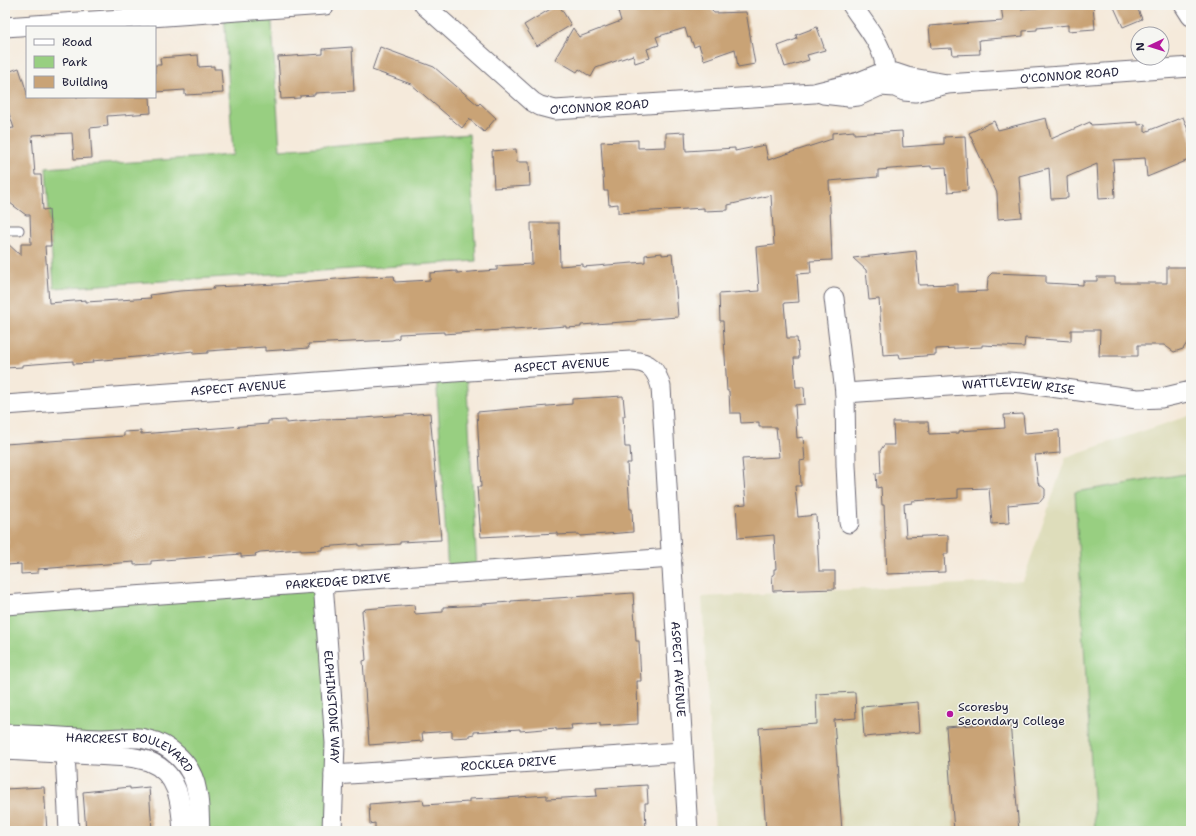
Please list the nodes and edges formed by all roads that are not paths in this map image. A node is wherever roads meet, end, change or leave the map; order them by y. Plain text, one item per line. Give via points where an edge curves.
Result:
1 (325, 5) edge
2 (424, 5) edge
3 (852, 5) edge
4 (1184, 5) edge
5 (1191, 16) edge
6 (5, 27) edge
7 (1191, 67) edge
8 (885, 80) junction
9 (5, 230) edge
10 (18, 230) dead end
11 (834, 298) dead end
12 (1191, 391) edge
13 (846, 393) junction
14 (5, 405) edge
15 (849, 524) dead end
16 (672, 558) junction
17 (323, 583) junction
18 (5, 605) edge
19 (5, 734) edge
20 (5, 750) edge
21 (683, 752) junction
22 (65, 753) junction
23 (334, 775) junction
24 (69, 831) edge
25 (183, 831) edge
26 (200, 831) edge
27 (332, 831) edge
28 (688, 831) edge

1 - 6 street
2 - 8 street, O'CONNOR ROAD via 533,102 548,109 814,93 849,97 876,88
3 - 8 street via 878,44 884,59
4 - 5 street
7 - 8 street, O'CONNOR ROAD via 947,84 915,92 904,91
9 - 10 lane
11 - 13 street
12 - 13 street, WATTLEVIEW RISE via 1165,397 1137,399 1008,382
13 - 15 street
14 - 16 street, ASPECT AVENUE via 468,371 631,361 645,363 655,372 661,387
16 - 17 street, PARKEDGE DRIVE
16 - 21 street, ASPECT AVENUE
17 - 18 street, PARKEDGE DRIVE
17 - 23 street, ELPHINSTONE WAY via 335,743
19 - 26 street, HARCREST BOULEVARD via 100,739 144,738 160,743 178,756 192,775 198,793
20 - 22 street, HARCREST BOULEVARD
21 - 23 street, ROCKLEA DRIVE
21 - 28 street, ASPECT AVENUE
22 - 24 street
22 - 25 street, HARCREST BOULEVARD via 130,757 147,760 161,768 171,778 178,792
23 - 27 street, ELPHINSTONE WAY

